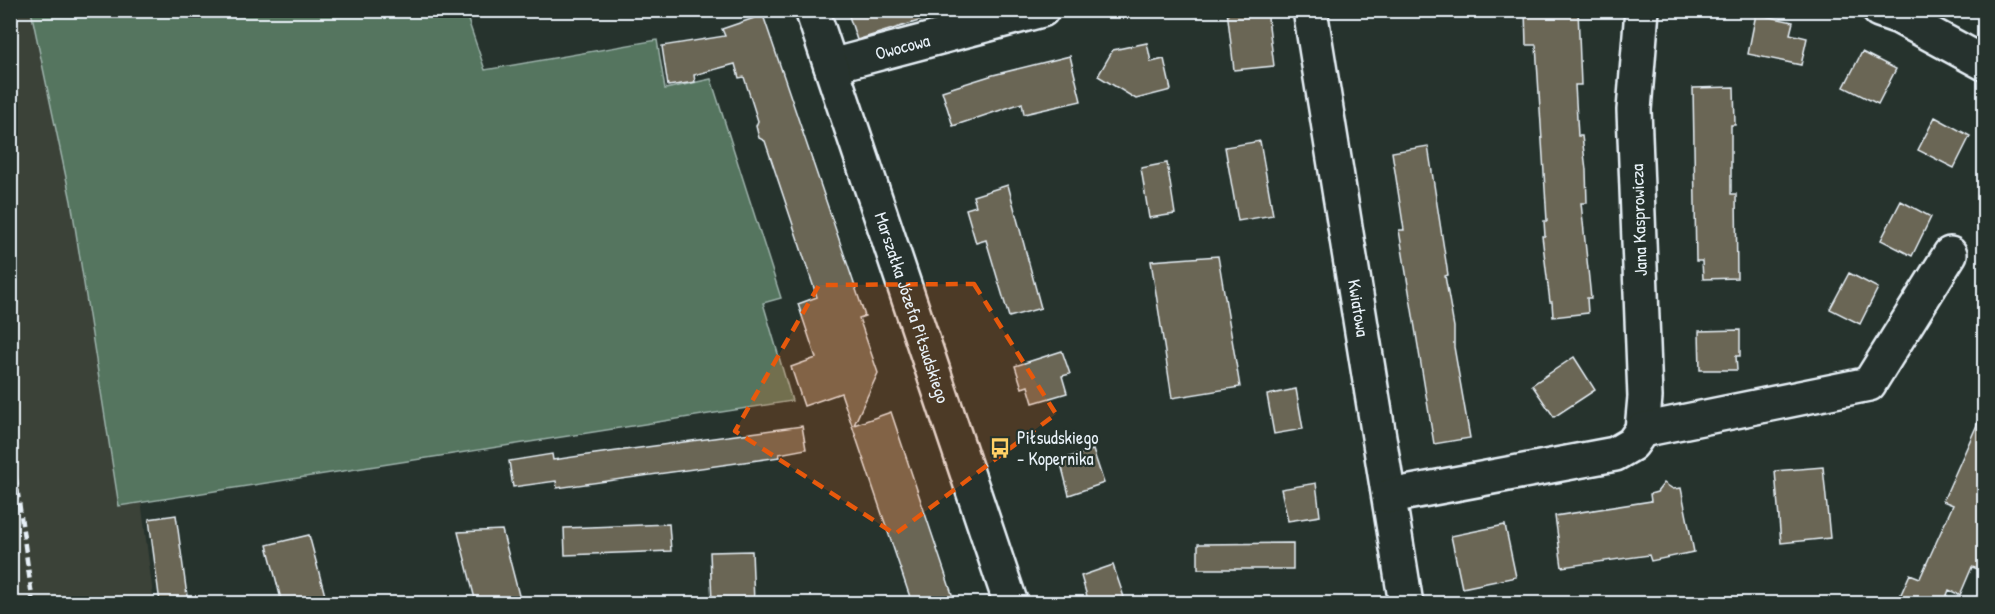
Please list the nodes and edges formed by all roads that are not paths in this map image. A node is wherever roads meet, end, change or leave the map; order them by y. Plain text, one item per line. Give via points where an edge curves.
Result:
1 (812, 10) edge
2 (1042, 10) edge
3 (1310, 10) edge
4 (1642, 10) edge
5 (1879, 10) edge
6 (956, 21) edge
7 (1984, 63) edge
8 (831, 66) junction
9 (1950, 254) dead end
10 (1642, 430) junction
11 (1390, 496) junction
12 (1011, 603) edge
13 (1406, 603) edge

1 - 8 street, Marszałka Józefa Piłsudskiego
2 - 6 street, Owocowa
3 - 11 street, Kwiatowa
4 - 10 street, Jana Kasprowicza via 1634,110 1645,397
5 - 7 street
6 - 8 street, Owocowa
8 - 12 street, Marszałka Józefa Piłsudskiego
9 - 10 street via 1869,384
10 - 11 street via 1632,444 1615,454
11 - 13 street, Kwiatowa

